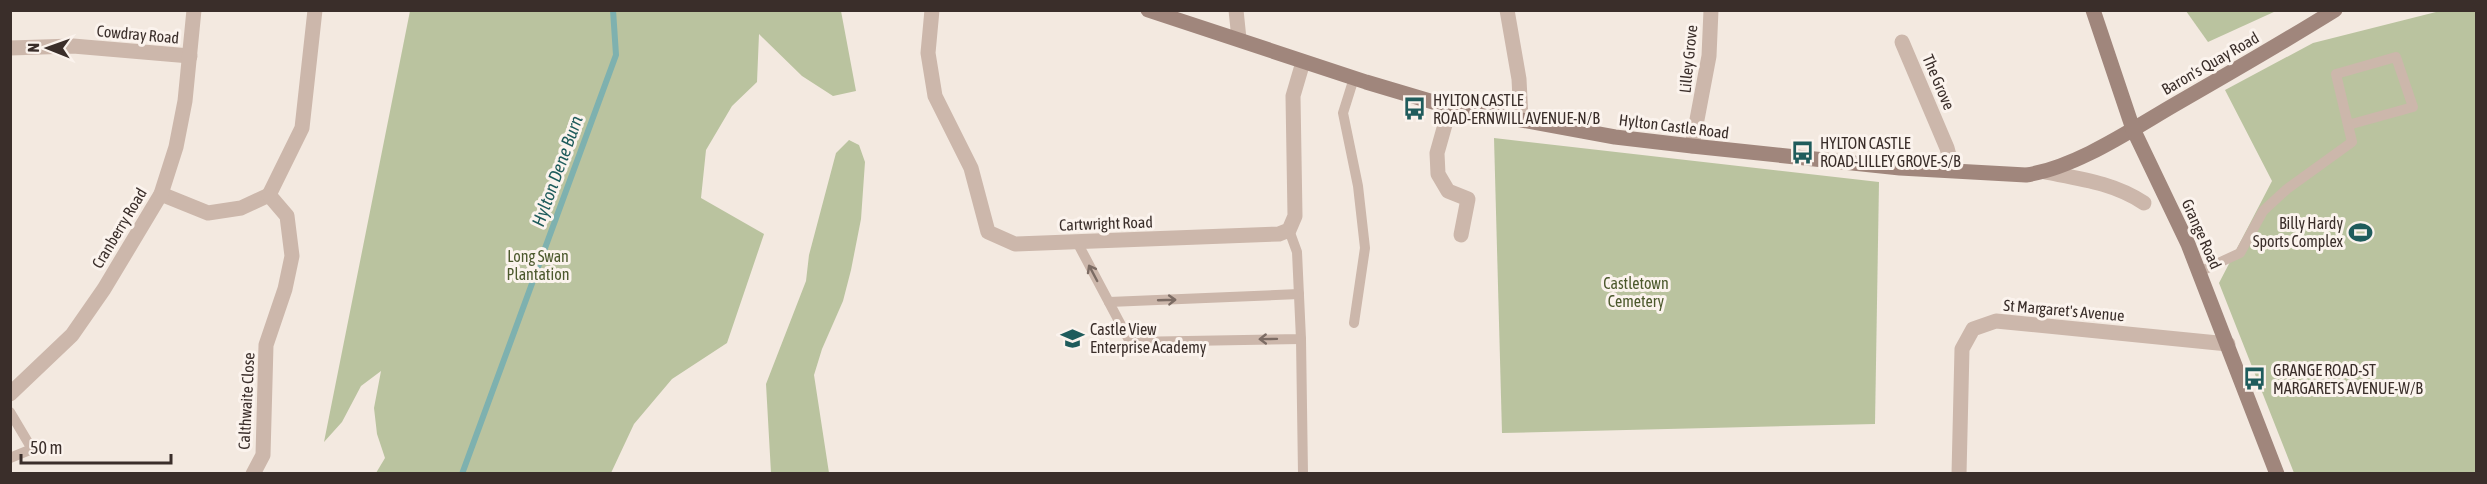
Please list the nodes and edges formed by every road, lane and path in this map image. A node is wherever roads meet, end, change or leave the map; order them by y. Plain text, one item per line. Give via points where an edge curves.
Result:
1 (194, 10) edge
2 (315, 10) edge
3 (932, 10) edge
4 (1148, 10) edge
5 (1236, 10) edge
6 (1507, 10) edge
7 (1711, 10) edge
8 (2093, 10) edge
9 (2335, 10) edge
10 (1239, 39) junction
11 (1902, 42) dead end
12 (10, 48) edge
13 (190, 56) junction
14 (1303, 62) junction
15 (1354, 78) junction
16 (1450, 107) junction
17 (1521, 119) junction
18 (2348, 125) junction
19 (2133, 129) junction
20 (1692, 146) junction
21 (1953, 170) junction
22 (2046, 172) junction
23 (161, 194) junction
24 (269, 195) junction
25 (2144, 203) dead end
26 (1289, 230) junction
27 (1461, 235) dead end
28 (1077, 242) junction
29 (2199, 272) junction
30 (1299, 294) junction
31 (1109, 302) junction
32 (1354, 323) dead end
33 (1300, 339) junction
34 (2228, 344) junction
35 (10, 394) edge
36 (10, 412) edge
37 (10, 458) edge
38 (253, 474) edge
39 (1303, 474) edge
40 (1959, 474) edge
41 (2277, 474) edge

1 - 13 street, Cranberry Road
2 - 24 street via 302,128
3 - 28 street, Cartwright Road via 928,52 935,96 970,168 988,232 1015,244
4 - 10 street, Hylton Castle Road
5 - 10 street
6 - 17 street via 1520,79
7 - 20 street, Lilley Grove via 1708,56
8 - 19 street, Grange Road
9 - 19 street, Baron's Quay Road
10 - 14 street, Hylton Castle Road
11 - 21 street, The Grove
12 - 13 street, Cowdray Road via 73,46
13 - 23 street, Cranberry Road via 176,147
14 - 15 street, Hylton Castle Road
14 - 26 street via 1293,96 1295,216
15 - 16 street, Hylton Castle Road
15 - 32 lane via 1343,113 1358,186 1365,249
16 - 17 street, Hylton Castle Road
16 - 27 street via 1437,153 1438,174 1448,191 1468,199
17 - 20 street, Hylton Castle Road via 1615,137
18 - 18 lane via 2336,74 2397,57 2413,107
18 - 29 lane via 2352,142 2287,189 2263,212 2240,253
19 - 22 street, Hylton Castle Road
19 - 29 street, Grange Road
20 - 21 street, Hylton Castle Road
21 - 22 street, Hylton Castle Road via 2026,175
22 - 25 street, Hylton Castle Road via 2103,183
23 - 24 street via 208,213 241,208
23 - 35 street, Cranberry Road via 72,335
24 - 38 street, Calthwaite Close via 287,216 292,256 266,345 262,454
26 - 28 street, Cartwright Road via 1279,234
26 - 30 lane via 1297,252
31 -> 28 lane
29 - 34 street, Grange Road
31 -> 30 lane
30 - 33 lane
33 -> 31 lane via 1130,342
33 - 39 lane
34 - 40 street, St Margaret's Avenue via 1996,321 1973,329 1962,349
34 - 41 street, Grange Road
36 - 37 lane via 32,449

